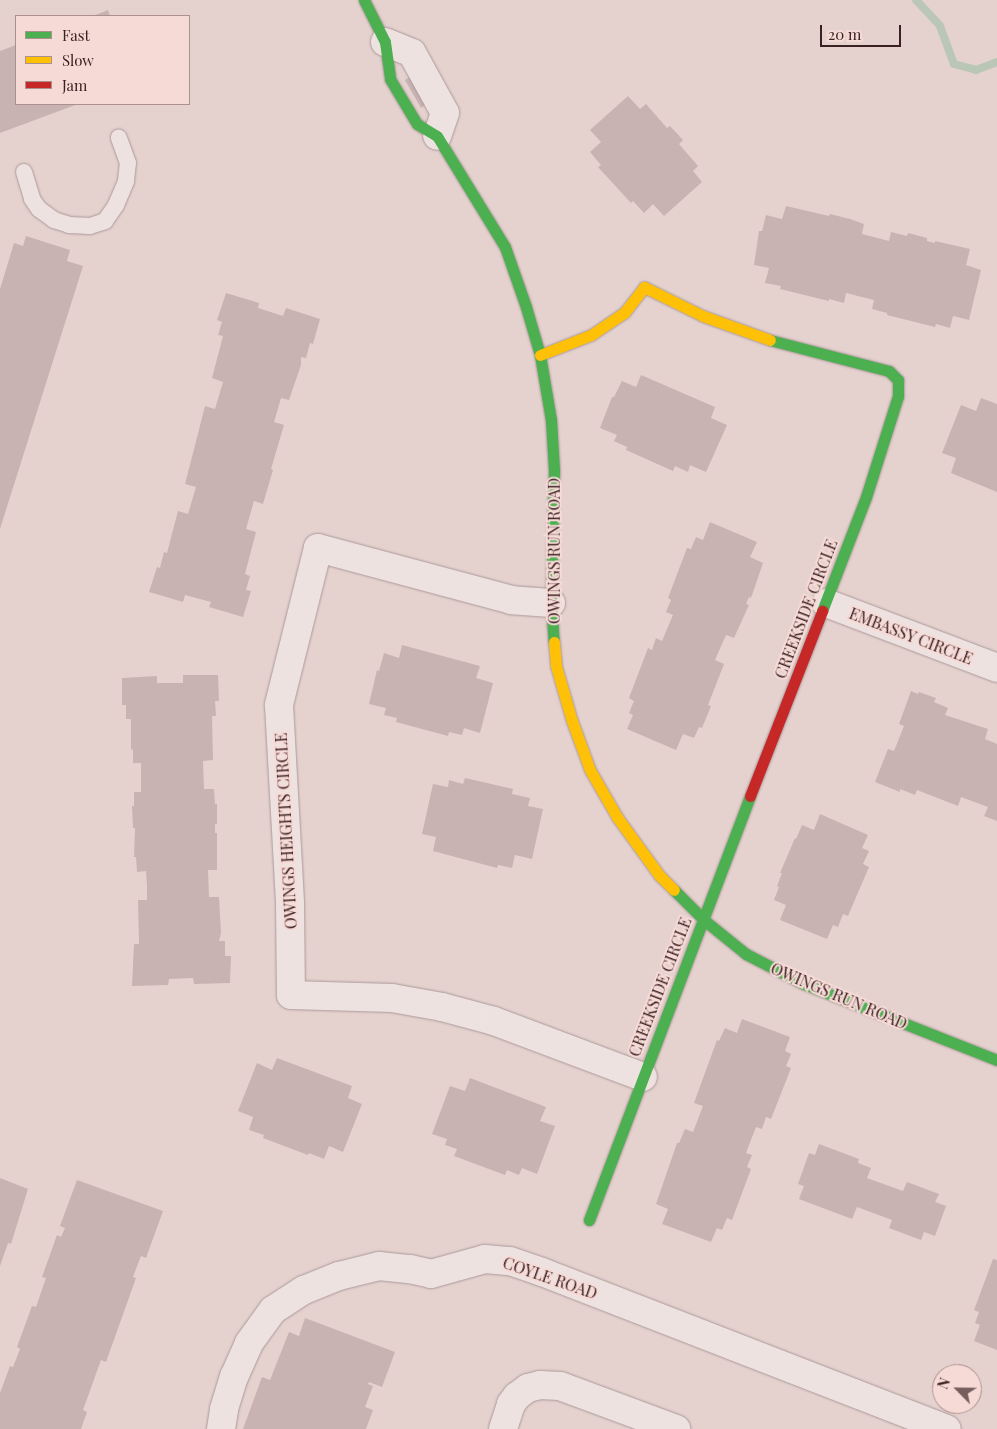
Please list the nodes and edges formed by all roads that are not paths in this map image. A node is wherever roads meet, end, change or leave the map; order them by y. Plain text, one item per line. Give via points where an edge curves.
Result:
1 (364, 0) edge
2 (385, 42) joint
3 (437, 136) joint
4 (119, 138) dead end
5 (24, 172) dead end
6 (540, 355) junction
7 (550, 603) junction
8 (826, 603) junction
9 (997, 668) edge
10 (704, 920) junction
11 (997, 1060) edge
12 (642, 1076) junction
13 (589, 1220) dead end
14 (221, 1429) edge
15 (503, 1429) edge
16 (676, 1429) edge
17 (947, 1429) edge

1 - 2 street, OWINGS RUN ROAD
2 - 3 street, OWINGS RUN ROAD via 412,53 445,113
3 - 6 street, OWINGS RUN ROAD via 504,247
4 - 5 lane via 128,164 126,181 105,221 90,226 54,220 32,199
6 - 7 street, OWINGS RUN ROAD via 551,420 554,470
6 - 8 street, CREEKSIDE CIRCLE via 591,335 624,312 644,287 703,316 762,338 889,371 898,380 898,396 866,497
7 - 10 street, OWINGS RUN ROAD via 556,666 590,770 617,817 659,875
7 - 12 street, OWINGS HEIGHTS CIRCLE via 512,600 318,548 279,705 290,903 291,995 392,998 442,1007 494,1021
8 - 9 street, EMBASSY CIRCLE
8 - 10 street, CREEKSIDE CIRCLE
10 - 11 street, OWINGS RUN ROAD via 746,954 804,984
10 - 12 street, CREEKSIDE CIRCLE
12 - 13 street, CREEKSIDE CIRCLE
14 - 17 street, COYLE ROAD via 234,1377 250,1344 273,1310 304,1290 379,1266 410,1268 431,1274 485,1259 510,1261 542,1272
15 - 16 street via 510,1404 528,1388 540,1385 560,1386

